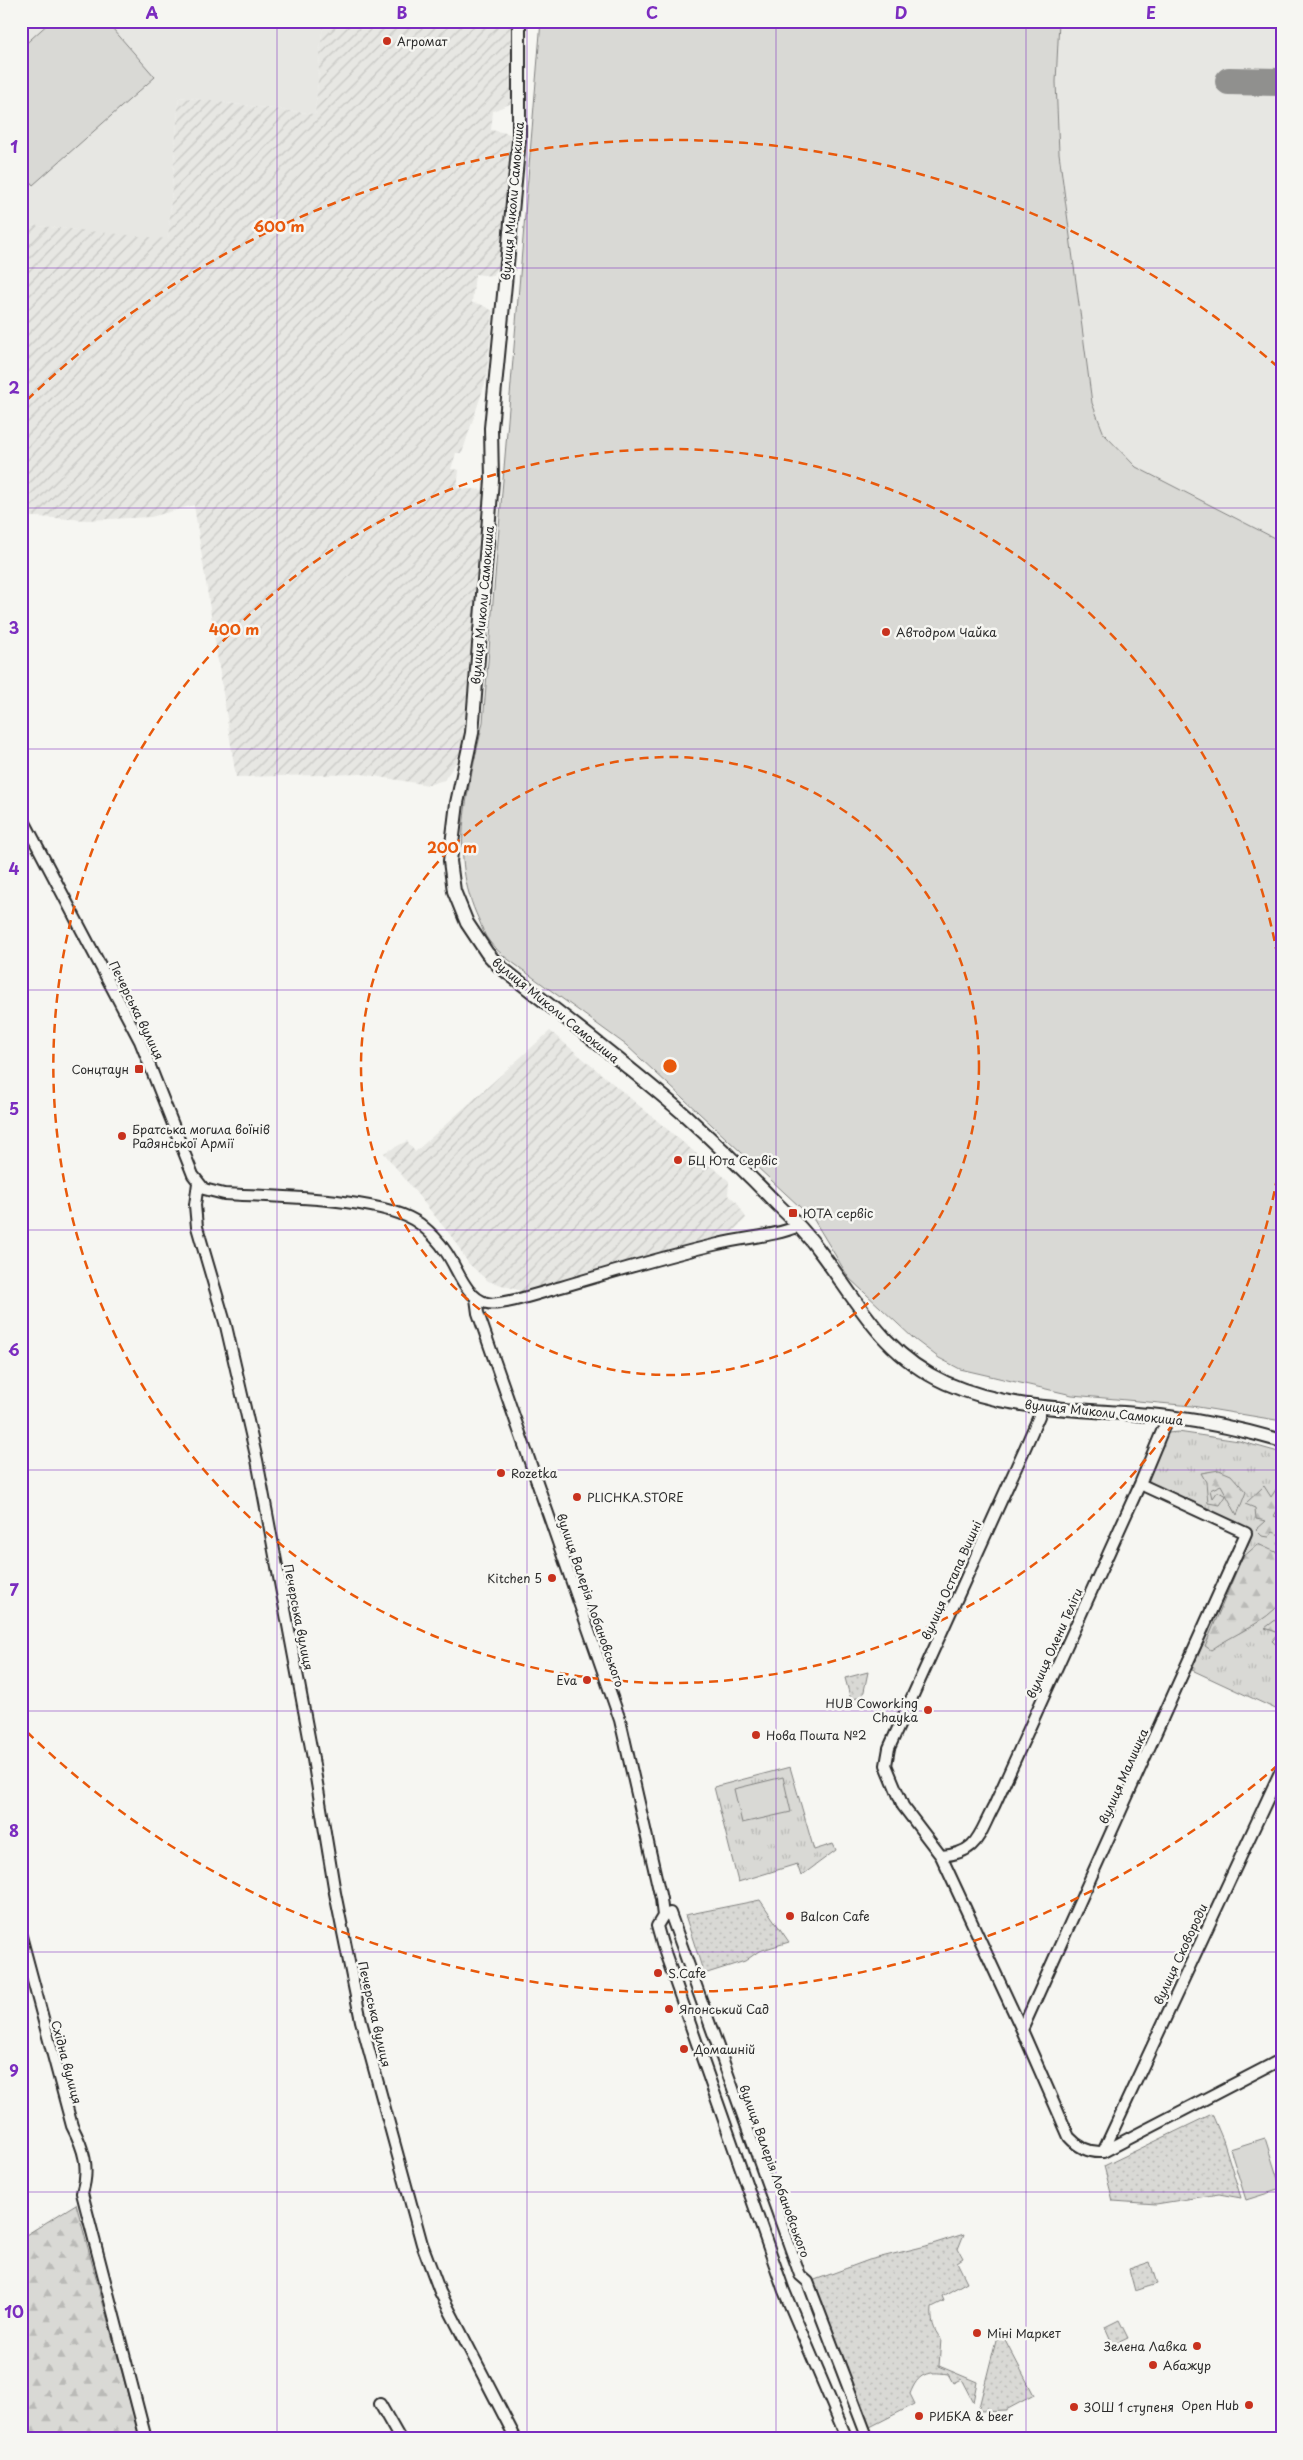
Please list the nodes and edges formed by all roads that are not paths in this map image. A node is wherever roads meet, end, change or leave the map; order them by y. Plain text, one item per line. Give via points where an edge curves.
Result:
1 (519, 21) edge
2 (21, 815) edge
3 (198, 1183) junction
4 (799, 1226) junction
5 (476, 1298) junction
6 (1038, 1406) junction
7 (1168, 1417) junction
8 (1282, 1441) edge
9 (1140, 1484) junction
10 (1282, 1768) edge
11 (941, 1856) junction
12 (663, 1916) junction
13 (21, 1936) edge
14 (1022, 2030) junction
15 (1282, 2059) edge
16 (1102, 2152) junction
17 (380, 2404) dead end
18 (146, 2439) edge
19 (400, 2439) edge
20 (516, 2439) edge
21 (846, 2439) edge
22 (868, 2439) edge

1 - 4 street, вулиця Миколи Самокиша via 519,140 490,428 492,480 471,746 451,839 454,891 476,939 498,965 686,1116
2 - 3 street, Печерська вулиця via 140,1041
3 - 5 street, вулиця Валерія Лобановського via 224,1194 354,1204 398,1212 419,1223 437,1240
3 - 20 street, Печерська вулиця via 197,1227 226,1326 257,1460 335,1893 362,2021 422,2244 440,2292
4 - 5 street via 783,1233 692,1250 511,1300 491,1304
4 - 6 street, вулиця Миколи Самокиша via 875,1329 910,1361 966,1391
5 - 12 street, вулиця Валерія Лобановського via 478,1313 620,1720
6 - 7 street, вулиця Миколи Самокиша
6 - 11 street, вулиця Остапа Вишні via 1039,1416 889,1748 886,1764 903,1806
7 - 8 street, вулиця Миколи Самокиша
7 - 9 street, вулиця Олени Теліги
9 - 11 street, вулиця Олени Теліги via 977,1839 965,1852
9 - 14 street, вулиця Малишка via 1246,1533
10 - 16 street, вулиця Сковороди
11 - 14 street
12 - 21 street, вулиця Валерія Лобановського via 657,1926 665,1953 784,2291
12 - 22 street, вулиця Валерія Лобановського via 670,1913 800,2275 808,2282
13 - 18 street, Східна вулиця via 72,2126 81,2144 87,2176 82,2193
14 - 16 street via 1069,2137 1076,2145
15 - 16 street
17 - 19 street

